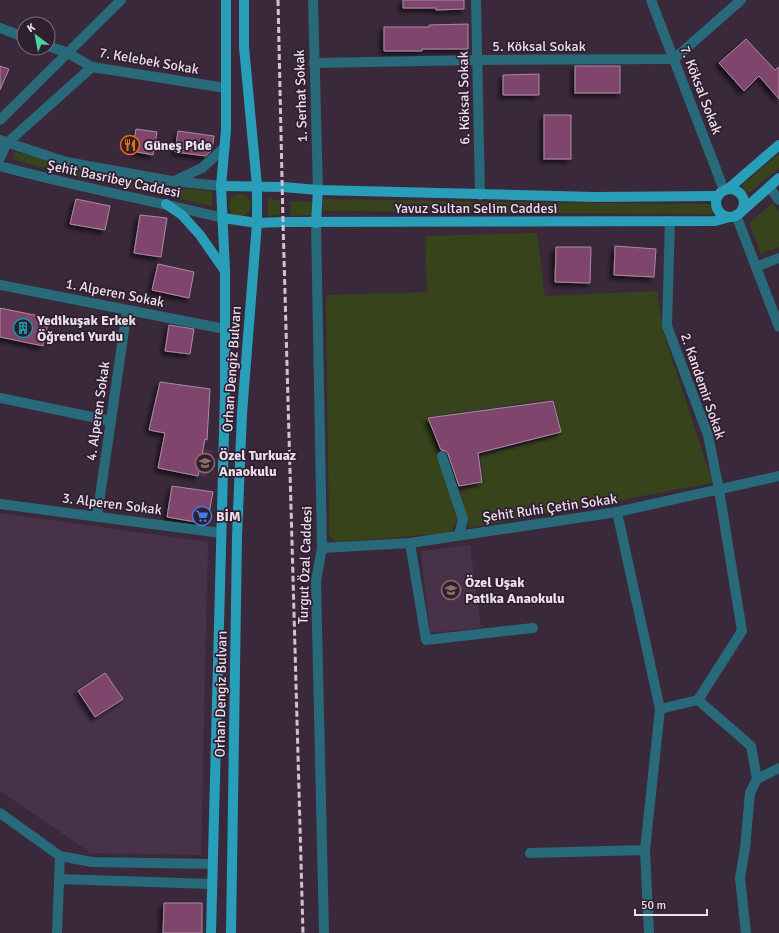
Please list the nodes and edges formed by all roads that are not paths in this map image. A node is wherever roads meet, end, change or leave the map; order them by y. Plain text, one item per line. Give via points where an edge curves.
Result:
1 (121, 0) edge
2 (226, 0) edge
3 (244, 0) edge
4 (313, 0) edge
5 (476, 0) edge
6 (652, 0) edge
7 (741, 0) edge
8 (0, 28) edge
9 (16, 34) edge
10 (56, 49) edge
11 (68, 54) junction
12 (674, 59) junction
13 (477, 60) junction
14 (314, 63) junction
15 (92, 67) junction
16 (226, 88) junction
17 (0, 120) edge
18 (4, 141) edge
19 (779, 145) edge
20 (225, 147) junction
21 (0, 158) edge
22 (0, 166) edge
23 (779, 178) edge
24 (172, 181) junction
25 (221, 186) junction
26 (257, 186) junction
27 (769, 187) junction
28 (318, 190) junction
29 (723, 191) junction
30 (480, 194) junction
31 (779, 200) edge
32 (166, 204) junction
33 (736, 214) junction
34 (223, 218) junction
35 (670, 221) junction
36 (257, 223) junction
37 (316, 223) junction
38 (779, 258) edge
39 (756, 267) junction
40 (225, 271) junction
41 (0, 285) edge
42 (127, 310) junction
43 (779, 327) edge
44 (225, 330) junction
45 (0, 398) edge
46 (111, 421) junction
47 (442, 456) dead end
48 (779, 476) edge
49 (719, 490) junction
50 (0, 504) edge
51 (617, 512) junction
52 (97, 516) junction
53 (221, 533) junction
54 (459, 535) junction
55 (410, 543) junction
56 (322, 548) junction
57 (533, 628) dead end
58 (698, 700) junction
59 (660, 709) junction
60 (779, 768) edge
61 (756, 779) junction
62 (0, 813) edge
63 (645, 850) junction
64 (530, 853) dead end
65 (60, 856) junction
66 (212, 864) junction
67 (59, 879) junction
68 (212, 884) junction
69 (56, 933) edge
70 (211, 933) edge
71 (231, 933) edge
72 (324, 933) edge
73 (649, 933) edge
74 (746, 933) edge

1 - 11 street
2 - 16 main road, Orhan Dengiz Bulvarı
3 - 26 main road, Orhan Dengiz Bulvarı via 244,47
4 - 14 street, 1. Serhat Sokak
5 - 13 street, 6. Köksal Sokak
6 - 12 street, 7. Köksal Sokak
7 - 12 street
8 - 9 street
10 - 11 street, 7. Kelebek Sokak
11 - 15 street, 7. Kelebek Sokak
11 - 17 street
12 - 13 street, 5. Köksal Sokak
12 - 29 street, 7. Köksal Sokak
13 - 14 street, 5. Köksal Sokak
13 - 30 street, 6. Köksal Sokak
14 - 28 street, 1. Serhat Sokak
15 - 16 street, 7. Kelebek Sokak
15 - 18 street
16 - 20 main road, Orhan Dengiz Bulvarı
18 - 21 street
18 - 24 street, Şehit Basribey Caddesi via 66,162
19 - 29 main road
20 - 24 street via 202,168
20 - 25 main road, Orhan Dengiz Bulvarı
22 - 32 street, Şehit Basribey Caddesi
23 - 27 main road
24 - 25 street, Şehit Basribey Caddesi
25 - 26 main road, Yavuz Sultan Selim Caddesi
25 - 34 main road, Orhan Dengiz Bulvarı
26 - 28 main road, Yavuz Sultan Selim Caddesi
26 - 36 main road, Orhan Dengiz Bulvarı
27 - 31 street
27 - 33 main road
28 - 30 main road, Yavuz Sultan Selim Caddesi
28 - 37 main road
29 - 30 main road, Yavuz Sultan Selim Caddesi via 594,197
29 - 33 main road via 716,200 716,208 722,215
29 - 33 main road via 733,189 741,194 744,203
32 - 34 street, Şehit Basribey Caddesi
32 - 40 main road via 182,215 200,235
33 - 35 main road, Yavuz Sultan Selim Caddesi via 715,221
33 - 39 street
34 - 36 main road, Yavuz Sultan Selim Caddesi
34 - 40 main road, Orhan Dengiz Bulvarı
35 - 37 main road, Yavuz Sultan Selim Caddesi
35 - 49 street, 2. Kandemir Sokak via 667,326 708,435
36 - 37 main road, Yavuz Sultan Selim Caddesi
36 - 71 main road, Orhan Dengiz Bulvarı via 242,413 237,537
37 - 56 street, Turgut Özal Caddesi
38 - 39 street
39 - 43 street
40 - 44 main road, Orhan Dengiz Bulvarı
41 - 42 street, 1. Alperen Sokak
42 - 44 street, 1. Alperen Sokak
42 - 46 street, 4. Alperen Sokak
44 - 53 main road, Orhan Dengiz Bulvarı
45 - 46 street
46 - 52 street, 4. Alperen Sokak
47 - 54 street via 463,519
48 - 49 street, Şehit Ruhi Çetin Sokak
49 - 51 street, Şehit Ruhi Çetin Sokak
49 - 58 street, 2. Kandemir Sokak via 742,631
50 - 52 street, 3. Alperen Sokak
51 - 54 street, Şehit Ruhi Çetin Sokak
51 - 59 street
52 - 53 street, 3. Alperen Sokak
53 - 66 main road, Orhan Dengiz Bulvarı
54 - 55 street, Şehit Ruhi Çetin Sokak
55 - 56 street, Şehit Ruhi Çetin Sokak
55 - 57 street via 426,640
56 - 72 street, Turgut Özal Caddesi via 316,581
58 - 59 street
58 - 61 street via 751,746
59 - 63 street
60 - 61 street
61 - 74 street via 750,793 740,878
62 - 65 street
63 - 64 street
63 - 73 street
65 - 66 street via 92,862
65 - 67 street
66 - 68 main road, Orhan Dengiz Bulvarı
67 - 68 street
67 - 69 street
68 - 70 main road, Orhan Dengiz Bulvarı

